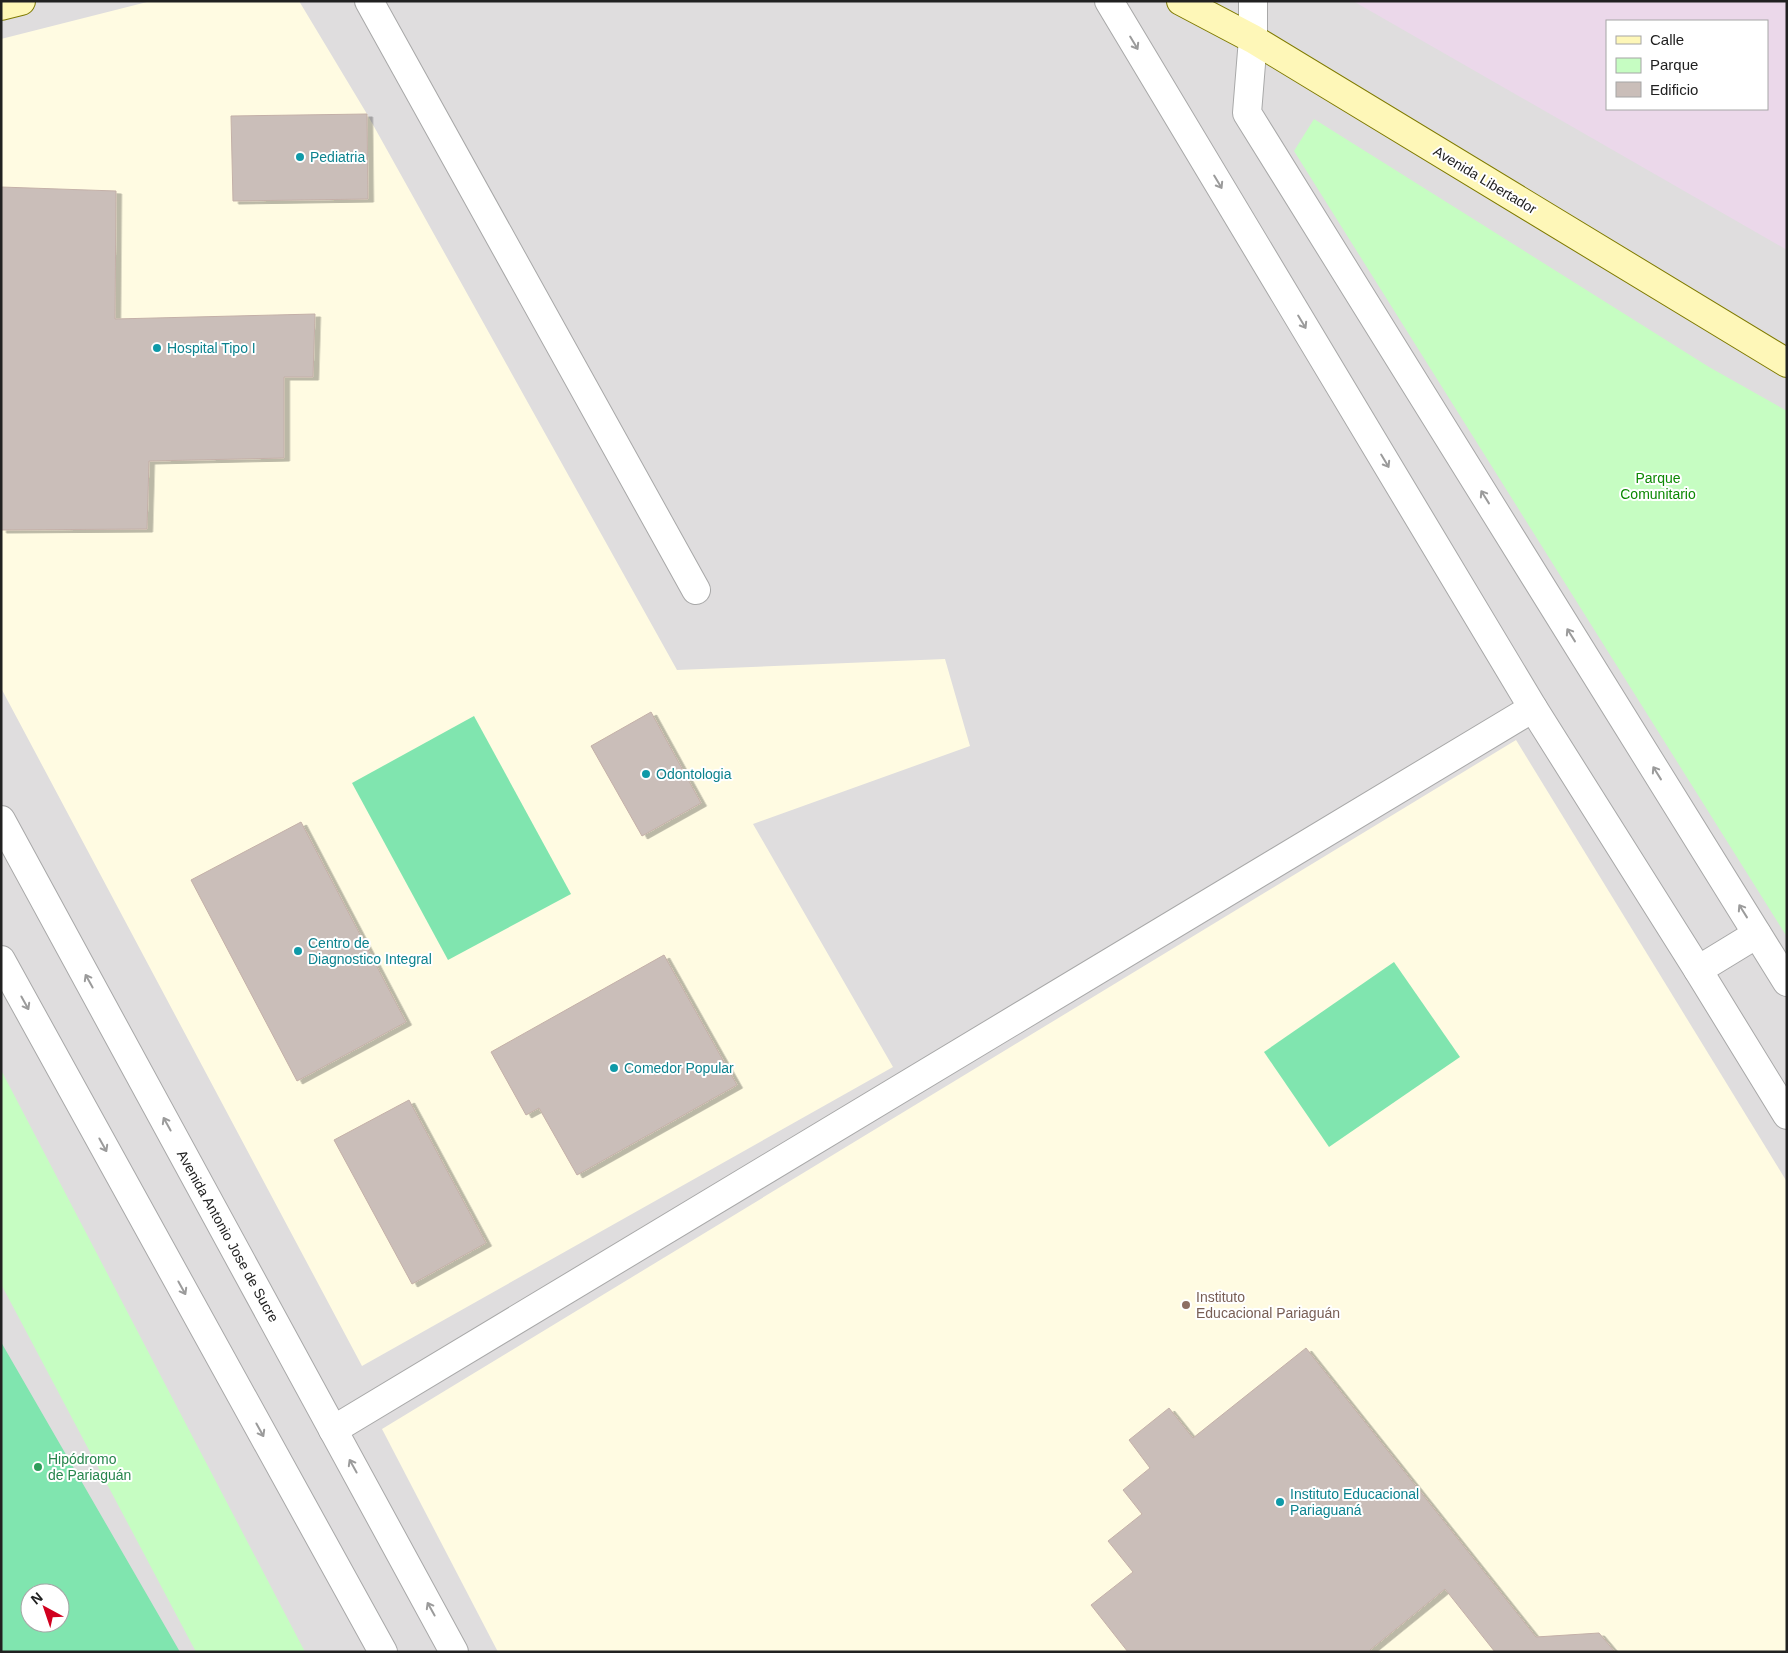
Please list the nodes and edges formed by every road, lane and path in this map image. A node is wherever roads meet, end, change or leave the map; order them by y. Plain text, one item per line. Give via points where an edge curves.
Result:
1 (21, 1) edge
2 (369, 1) edge
3 (1109, 1) edge
4 (1181, 1) edge
5 (1252, 1) edge
6 (1, 6) edge
7 (1253, 39) junction
8 (1787, 364) edge
9 (696, 590) dead end
10 (1533, 708) junction
11 (1, 820) edge
12 (1757, 934) junction
13 (1, 960) edge
14 (1698, 970) junction
15 (1787, 982) edge
16 (1787, 1115) edge
17 (333, 1430) junction
18 (383, 1652) edge
19 (454, 1652) edge

1 - 6 main road
2 - 9 street
3 -> 10 street
4 - 7 main road, Avenida Libertador
5 - 7 street
7 - 8 main road, Avenida Libertador
12 -> 7 street via 1247,113
10 - 14 street
10 - 17 street
17 -> 11 street, Avenida Antonio Jose de Sucre
12 - 14 street
12 - 15 street
13 -> 18 street
14 - 16 street
19 -> 17 street, Avenida Antonio Jose de Sucre

